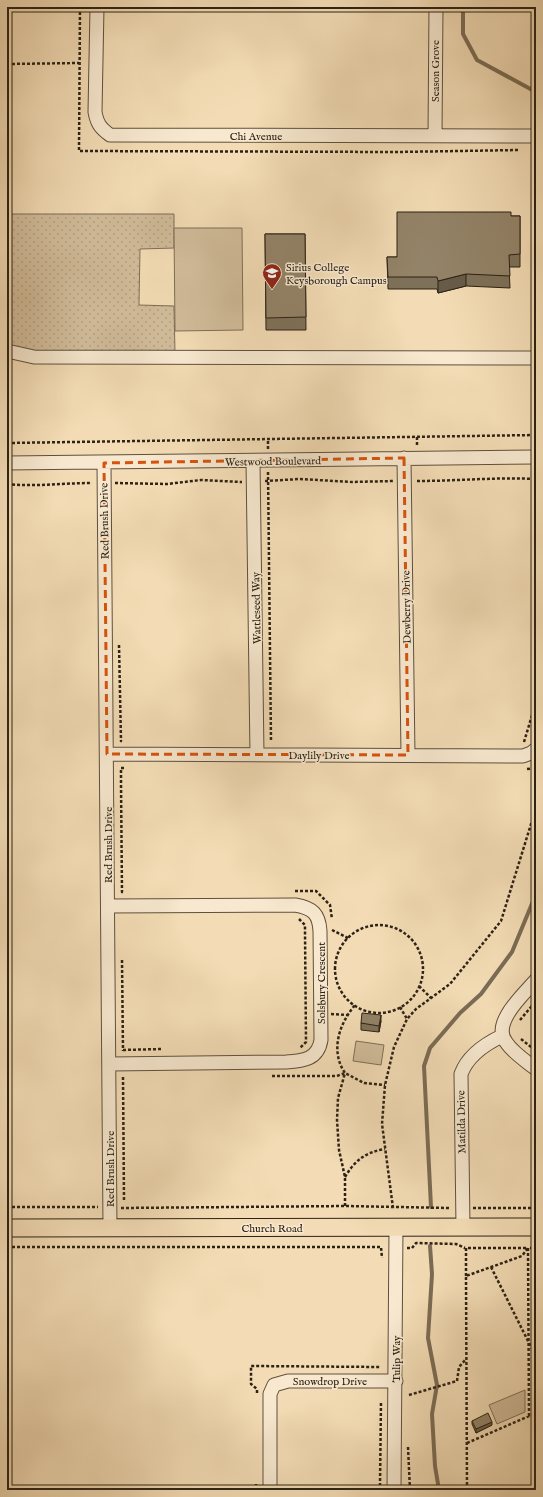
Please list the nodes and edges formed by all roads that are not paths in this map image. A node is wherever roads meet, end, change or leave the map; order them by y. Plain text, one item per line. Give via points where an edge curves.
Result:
1 (97, 7) edge
2 (436, 7) edge
3 (435, 136) junction
4 (536, 136) edge
5 (7, 351) edge
6 (536, 358) edge
7 (536, 457) edge
8 (404, 458) junction
9 (253, 461) junction
10 (104, 463) junction
11 (8, 464) edge
12 (531, 748) edge
13 (107, 754) junction
14 (257, 755) junction
15 (408, 755) junction
16 (108, 906) junction
17 (536, 980) edge
18 (502, 1036) junction
19 (110, 1064) junction
20 (536, 1069) edge
21 (396, 1227) junction
22 (463, 1227) junction
23 (536, 1227) edge
24 (7, 1228) edge
25 (110, 1228) junction
26 (396, 1381) junction
27 (270, 1490) edge
28 (394, 1490) edge

1 - 3 street, Chi Avenue via 94,112 100,128 110,135
2 - 3 street, Season Grove
3 - 4 street, Chi Avenue
5 - 6 street via 34,357
7 - 8 street, Westwood Boulevard
8 - 9 street, Westwood Boulevard
8 - 15 street, Dewberry Drive
9 - 10 street, Westwood Boulevard
9 - 14 street, Wattleseed Way
10 - 11 street, Westwood Boulevard
10 - 13 street, Red Brush Drive
12 - 15 street, Daylily Drive via 523,756
13 - 14 street, Daylily Drive
13 - 16 street, Red Brush Drive
14 - 15 street, Daylily Drive
16 - 19 street, Red Brush Drive
16 - 19 street, Solsbury Crescent via 296,905 312,909 317,914 320,931 321,1040 314,1055 304,1060 286,1062 123,1070
17 - 18 street via 505,1017 501,1029
18 - 20 street via 508,1045
18 - 22 street, Matilda Drive via 478,1050 461,1074
19 - 25 street, Red Brush Drive
21 - 22 main road, Church Road
21 - 25 main road, Church Road
21 - 26 street, Tulip Way
22 - 23 main road, Church Road
24 - 25 main road, Church Road
26 - 27 street, Snowdrop Drive via 288,1381 274,1386 270,1394
26 - 28 street, Tulip Way

